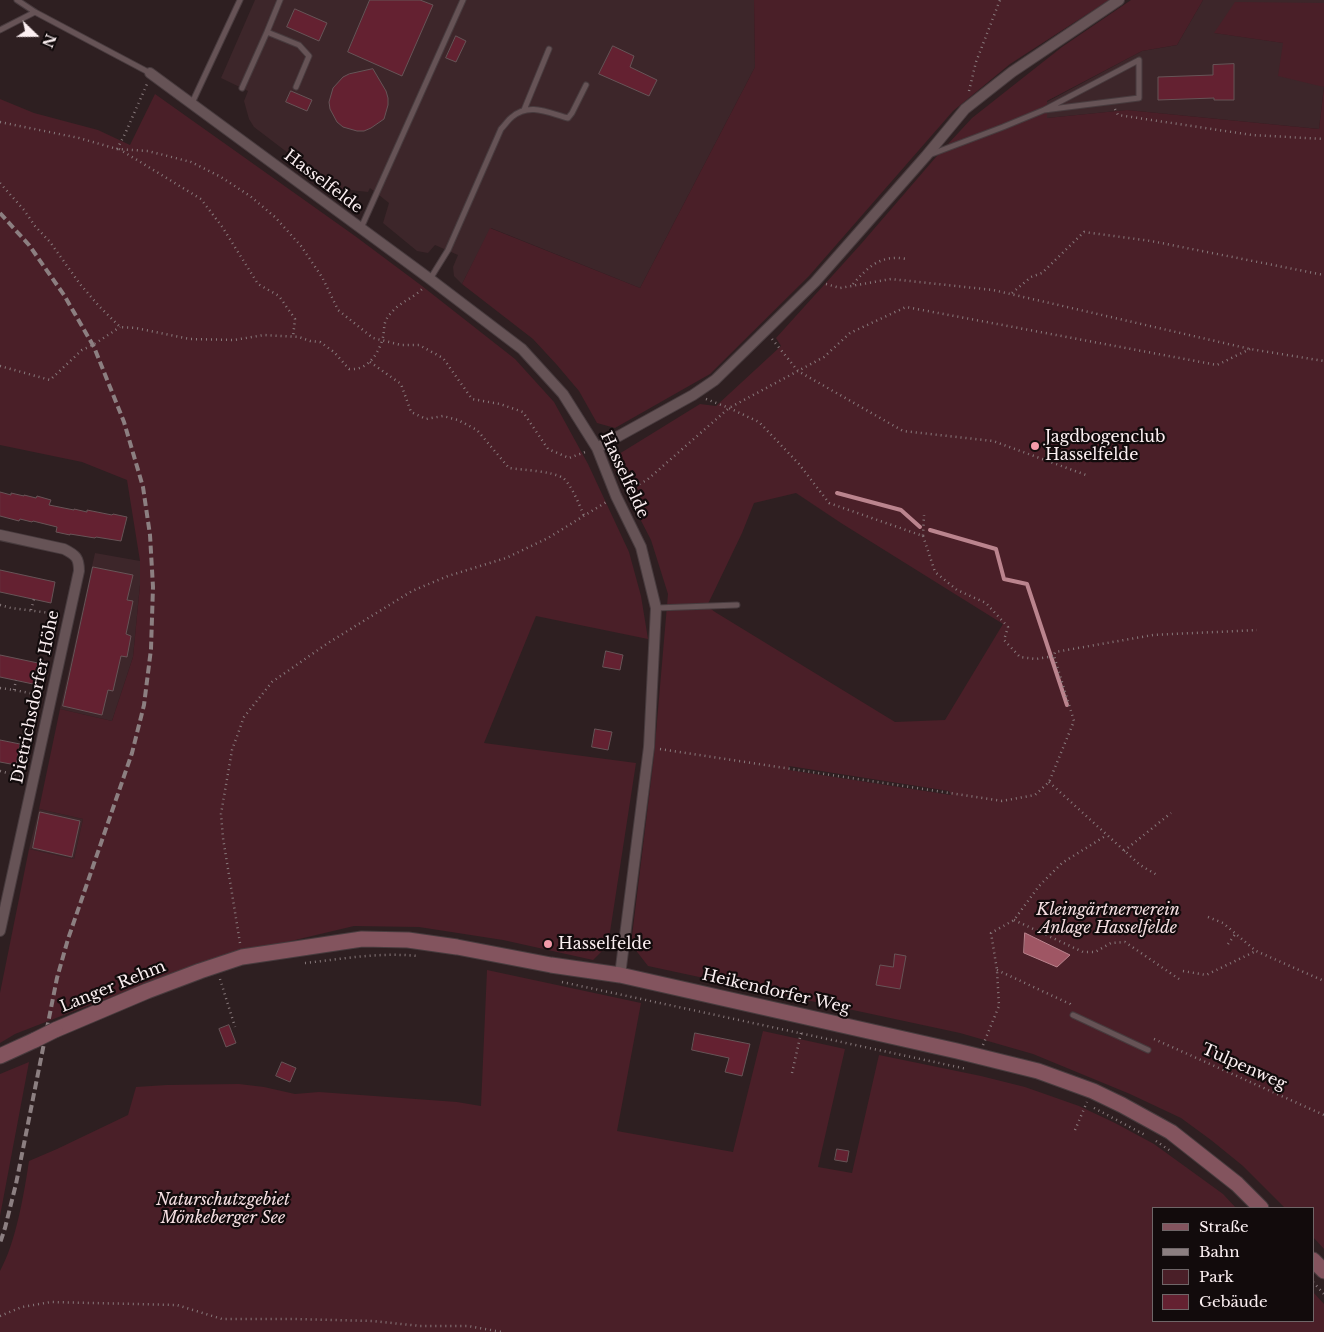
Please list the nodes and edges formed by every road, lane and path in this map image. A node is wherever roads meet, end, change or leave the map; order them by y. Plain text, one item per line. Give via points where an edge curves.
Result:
1 (17, 0) edge
2 (240, 0) edge
3 (280, 0) edge
4 (455, 0) edge
5 (1000, 0) edge
6 (1119, 0) edge
7 (462, 2) edge
8 (35, 12) junction
9 (0, 30) edge
10 (267, 32) junction
11 (549, 49) dead end
12 (151, 73) junction
13 (586, 85) dead end
14 (296, 87) dead end
15 (242, 88) dead end
16 (1111, 101) junction
17 (192, 103) junction
18 (965, 109) junction
19 (524, 110) junction
20 (1044, 110) junction
21 (0, 122) edge
22 (1324, 139) edge
23 (117, 149) junction
24 (926, 156) junction
25 (0, 183) edge
26 (361, 229) junction
27 (906, 259) dead end
28 (1324, 275) edge
29 (430, 279) junction
30 (815, 282) junction
31 (852, 286) junction
32 (1012, 294) junction
33 (120, 327) junction
34 (765, 330) junction
35 (293, 337) junction
36 (1324, 361) edge
37 (370, 362) junction
38 (0, 366) edge
39 (693, 395) junction
40 (597, 448) junction
41 (1086, 475) dead end
42 (924, 515) dead end
43 (584, 516) dead end
44 (0, 535) edge
45 (923, 536) junction
46 (34, 600) dead end
47 (0, 605) edge
48 (737, 605) dead end
49 (656, 608) junction
50 (31, 610) junction
51 (69, 616) junction
52 (1257, 630) dead end
53 (1052, 657) junction
54 (16, 680) dead end
55 (0, 688) edge
56 (14, 690) junction
57 (51, 698) junction
58 (649, 747) junction
59 (0, 771) edge
60 (33, 780) junction
61 (1049, 782) junction
62 (1171, 813) dead end
63 (1107, 835) junction
64 (1124, 852) junction
65 (1157, 875) dead end
66 (1208, 917) dead end
67 (1014, 920) junction
68 (0, 931) edge
69 (1236, 933) junction
70 (1228, 944) dead end
71 (1256, 950) junction
72 (242, 957) joint
73 (419, 957) dead end
74 (300, 963) dead end
75 (217, 966) junction
76 (997, 970) junction
77 (1183, 971) dead end
78 (620, 976) junction
79 (1179, 979) dead end
80 (559, 981) dead end
81 (1324, 981) edge
82 (1073, 1015) joint
83 (235, 1027) dead end
84 (801, 1033) junction
85 (1154, 1039) dead end
86 (984, 1045) dead end
87 (1148, 1050) dead end
88 (0, 1056) edge
89 (966, 1069) dead end
90 (792, 1074) dead end
91 (1093, 1091) junction
92 (1094, 1108) dead end
93 (1324, 1115) edge
94 (1075, 1130) dead end
95 (1147, 1136) dead end
96 (1155, 1140) dead end
97 (1176, 1155) dead end
98 (1260, 1207) edge
99 (1314, 1261) edge
100 (1324, 1271) edge
101 (1314, 1283) edge
102 (1324, 1294) edge
103 (0, 1316) edge
104 (502, 1332) edge

1 - 8 lane
2 - 17 lane
3 - 10 lane
4 - 7 lane
5 - 18 path via 976,62
6 - 18 street via 1012,72
7 - 26 lane
8 - 9 lane
8 - 12 lane
10 - 14 lane via 299,45 309,56
10 - 15 lane
11 - 19 lane
12 - 17 street, Hasselfelde
12 - 23 path
13 - 19 lane via 568,118 532,108
16 - 20 lane
16 - 20 lane via 1139,98 1139,60
16 - 22 path via 1118,115 1252,135
17 - 26 street, Hasselfelde
18 - 24 street
19 - 29 lane via 512,117 502,129 448,250
20 - 24 lane
21 - 23 path
23 - 35 path via 201,199 258,284 279,296 295,318
23 - 40 path via 148,151 191,162 220,177 275,217 322,276 338,310 373,338 400,346 419,345 443,358 472,399 523,412 548,449 569,458
24 - 30 street
25 - 33 path via 50,242 80,284
26 - 29 street, Hasselfelde
27 - 31 path via 895,257 879,261
28 - 32 path via 1151,241 1084,232 1042,273
29 - 37 path via 385,320 382,340
29 - 40 street, Hasselfelde via 522,349 563,394
30 - 31 path via 840,288
30 - 34 street
31 - 32 path via 891,279
32 - 36 path via 1250,349
33 - 35 path via 190,338
33 - 38 path via 82,350 50,380
34 - 39 street via 715,380
34 - 41 path via 798,371 903,431 993,441
35 - 37 path via 320,342 349,369
37 - 43 path via 401,384 411,412 426,420 443,416 458,420 477,430 509,468 552,474 564,479
39 - 40 street
39 - 45 path via 759,422 799,464 829,503
40 - 49 street, Hasselfelde via 616,496 642,547
42 - 45 path
44 - 51 street, Dietrichsdorfer Höhe via 64,549 77,557 79,571
45 - 53 path via 935,572 957,590 986,603 1008,627 1004,640 1020,657
46 - 50 path
47 - 50 path
48 - 49 lane
49 - 58 street, Hasselfelde
50 - 51 path
51 - 57 street, Dietrichsdorfer Höhe
52 - 53 path via 1153,635 1055,652
53 - 61 path via 1074,722
54 - 56 path
55 - 56 path
56 - 57 path
57 - 60 street, Dietrichsdorfer Höhe
58 - 61 path via 1002,801 1035,795
58 - 78 street, Hasselfelde
59 - 60 path
60 - 68 street, Dietrichsdorfer Höhe
61 - 63 path
62 - 64 path
63 - 64 path
63 - 67 path via 1062,863 1039,886
64 - 65 path
66 - 69 path
67 - 76 path via 991,932
67 - 79 path via 1083,952 1095,952 1111,943 1125,942
69 - 70 path
69 - 71 path
71 - 77 path via 1206,975
71 - 81 path
72 - 75 street, Langer Rehm
72 - 78 street, Heikendorfer Weg via 362,939 408,940
73 - 74 path via 354,957
75 - 83 path
75 - 88 street, Langer Rehm, bridge via 55,1030
76 - 82 path via 1070,1004
76 - 86 path via 1000,1006
78 - 91 street, Heikendorfer Weg via 957,1051 1038,1072
80 - 84 path
82 - 87 lane
84 - 89 path
84 - 90 path
85 - 93 path, Tulpenweg
91 - 94 path
91 - 98 street, Heikendorfer Weg via 1171,1132 1237,1184
92 - 95 path
96 - 97 path
99 - 100 street
101 - 102 path
103 - 104 path via 22,1307 52,1302 151,1304 177,1305 222,1319 373,1321 420,1326 468,1326

